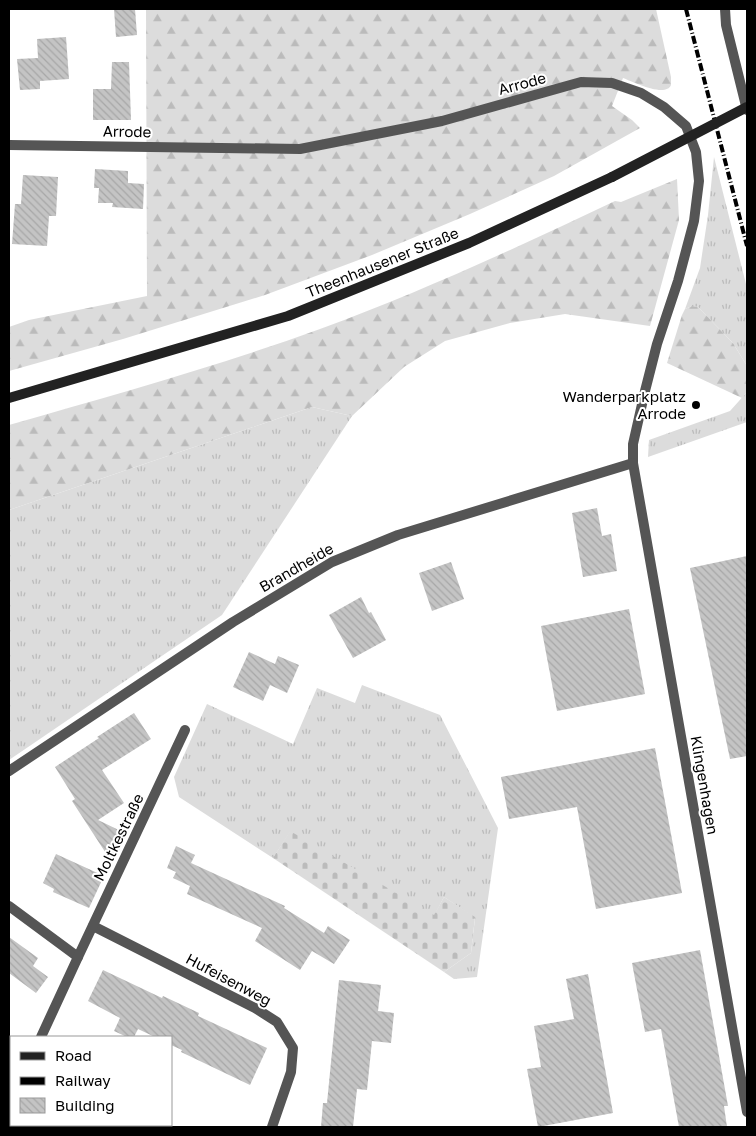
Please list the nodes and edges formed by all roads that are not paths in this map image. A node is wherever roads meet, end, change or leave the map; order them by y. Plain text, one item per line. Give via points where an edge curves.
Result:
1 (725, 9) edge
2 (747, 108) edge
3 (9, 145) edge
4 (9, 398) edge
5 (633, 463) junction
6 (185, 730) dead end
7 (9, 770) edge
8 (9, 906) edge
9 (93, 926) junction
10 (78, 957) junction
11 (41, 1036) edge
12 (747, 1112) edge
13 (272, 1127) edge

1 - 2 street
2 - 4 main road, Theenhausener Straße, bridge via 612,177 469,243 288,316
3 - 5 street, Arrode via 300,149 442,121 581,82 612,83 641,93 686,126 696,152 698,181 694,221 645,391 633,444
5 - 7 street, Brandheide via 398,535 332,562 232,622
5 - 12 street, Klingenhagen
6 - 9 street, Moltkestraße
8 - 10 street
9 - 10 street, Moltkestraße
9 - 13 street, Hufeisenweg via 277,1022 293,1048 291,1072
10 - 11 street, Moltkestraße

